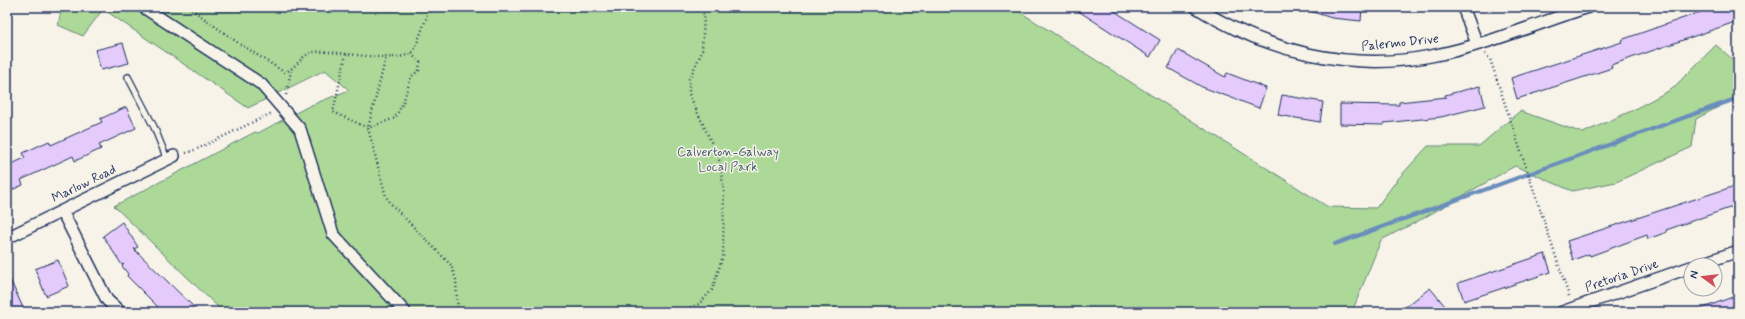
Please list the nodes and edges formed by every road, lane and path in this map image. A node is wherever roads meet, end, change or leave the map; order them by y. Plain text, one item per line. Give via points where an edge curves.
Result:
1 (143, 7) edge
2 (188, 7) edge
3 (435, 7) edge
4 (701, 7) edge
5 (1196, 7) edge
6 (1463, 7) edge
7 (1588, 7) edge
8 (1477, 44) junction
9 (346, 54) junction
10 (411, 54) junction
11 (386, 57) junction
12 (291, 70) junction
13 (128, 77) dead end
14 (279, 105) junction
15 (368, 128) junction
16 (170, 158) junction
17 (62, 211) junction
18 (7, 238) edge
19 (1738, 251) edge
20 (1721, 257) edge
21 (1683, 271) edge
22 (1568, 310) edge
23 (120, 312) edge
24 (405, 312) edge
25 (459, 312) edge
26 (679, 312) edge

1 - 14 street via 261,84
2 - 12 path via 284,72
3 - 10 path via 428,14
4 - 26 path via 704,16 702,52 689,79 689,94 719,159 724,191 723,256 712,290 699,304
5 - 8 street, Palermo Drive via 1265,42 1322,58 1367,63 1430,56
6 - 8 street
7 - 8 street, Palermo Drive
8 - 22 path via 1490,59 1531,184
9 - 11 path
9 - 12 path via 313,52 302,58
9 - 15 path via 333,112
10 - 11 path
10 - 15 path via 420,62 419,70 411,78 395,118
11 - 15 path
12 - 14 path via 286,95
13 - 16 lane
14 - 16 path via 273,112 218,139
14 - 24 street via 300,129 333,234
15 - 25 path via 386,197 451,265 456,280
16 - 17 street, Marlow Road
17 - 18 street, Marlow Road
17 - 23 street via 107,300
19 - 20 street
21 - 22 street, Pretoria Drive

